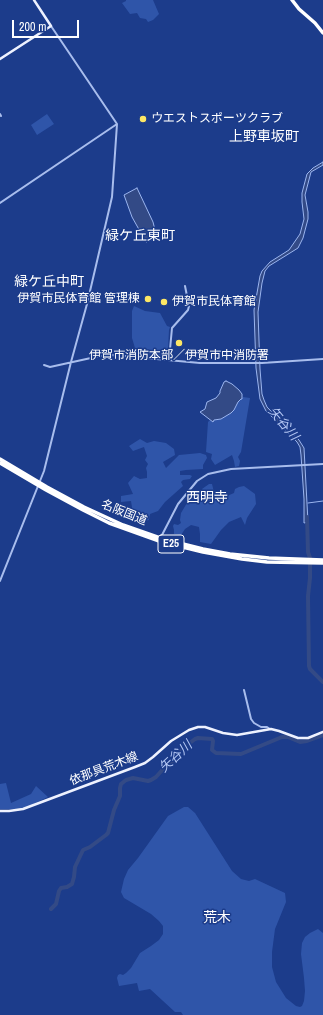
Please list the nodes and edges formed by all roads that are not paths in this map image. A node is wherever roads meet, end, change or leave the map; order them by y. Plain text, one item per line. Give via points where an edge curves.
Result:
1 (34, 0) edge
2 (292, 0) edge
3 (51, 26) junction
4 (323, 33) edge
5 (0, 59) edge
6 (117, 124) junction
7 (0, 203) edge
8 (185, 286) dead end
9 (323, 359) edge
10 (169, 360) junction
11 (71, 362) junction
12 (44, 365) dead end
13 (0, 459) edge
14 (0, 463) edge
15 (323, 464) edge
16 (36, 482) junction
17 (162, 535) dead end
18 (323, 560) edge
19 (313, 562) junction
20 (323, 563) edge
21 (0, 581) edge
22 (244, 690) dead end
23 (271, 729) junction
24 (323, 732) edge
25 (0, 811) edge

1 - 3 main road
2 - 4 highway
3 - 5 main road
3 - 6 street
6 - 7 street
6 - 11 street via 112,201
8 - 10 street via 189,306 171,330
9 - 10 street via 226,364
10 - 11 street via 113,355
11 - 12 street via 50,367
11 - 21 street via 44,471
13 - 16 highway, 名阪国道 / E25
14 - 16 highway, 名阪国道 / E25
15 - 17 street via 231,469 208,474 197,481 178,504
16 - 19 highway, 名阪国道 / E25 via 109,523 176,546 267,562
18 - 19 highway, 名阪国道 / E25
19 - 20 highway, 名阪国道 / E25
22 - 23 street via 251,719 261,727
23 - 24 main road, 依那具荒木線 via 298,738 312,737
23 - 25 main road, 依那具荒木線 via 237,735 198,727 189,730 153,758 135,767 23,809

